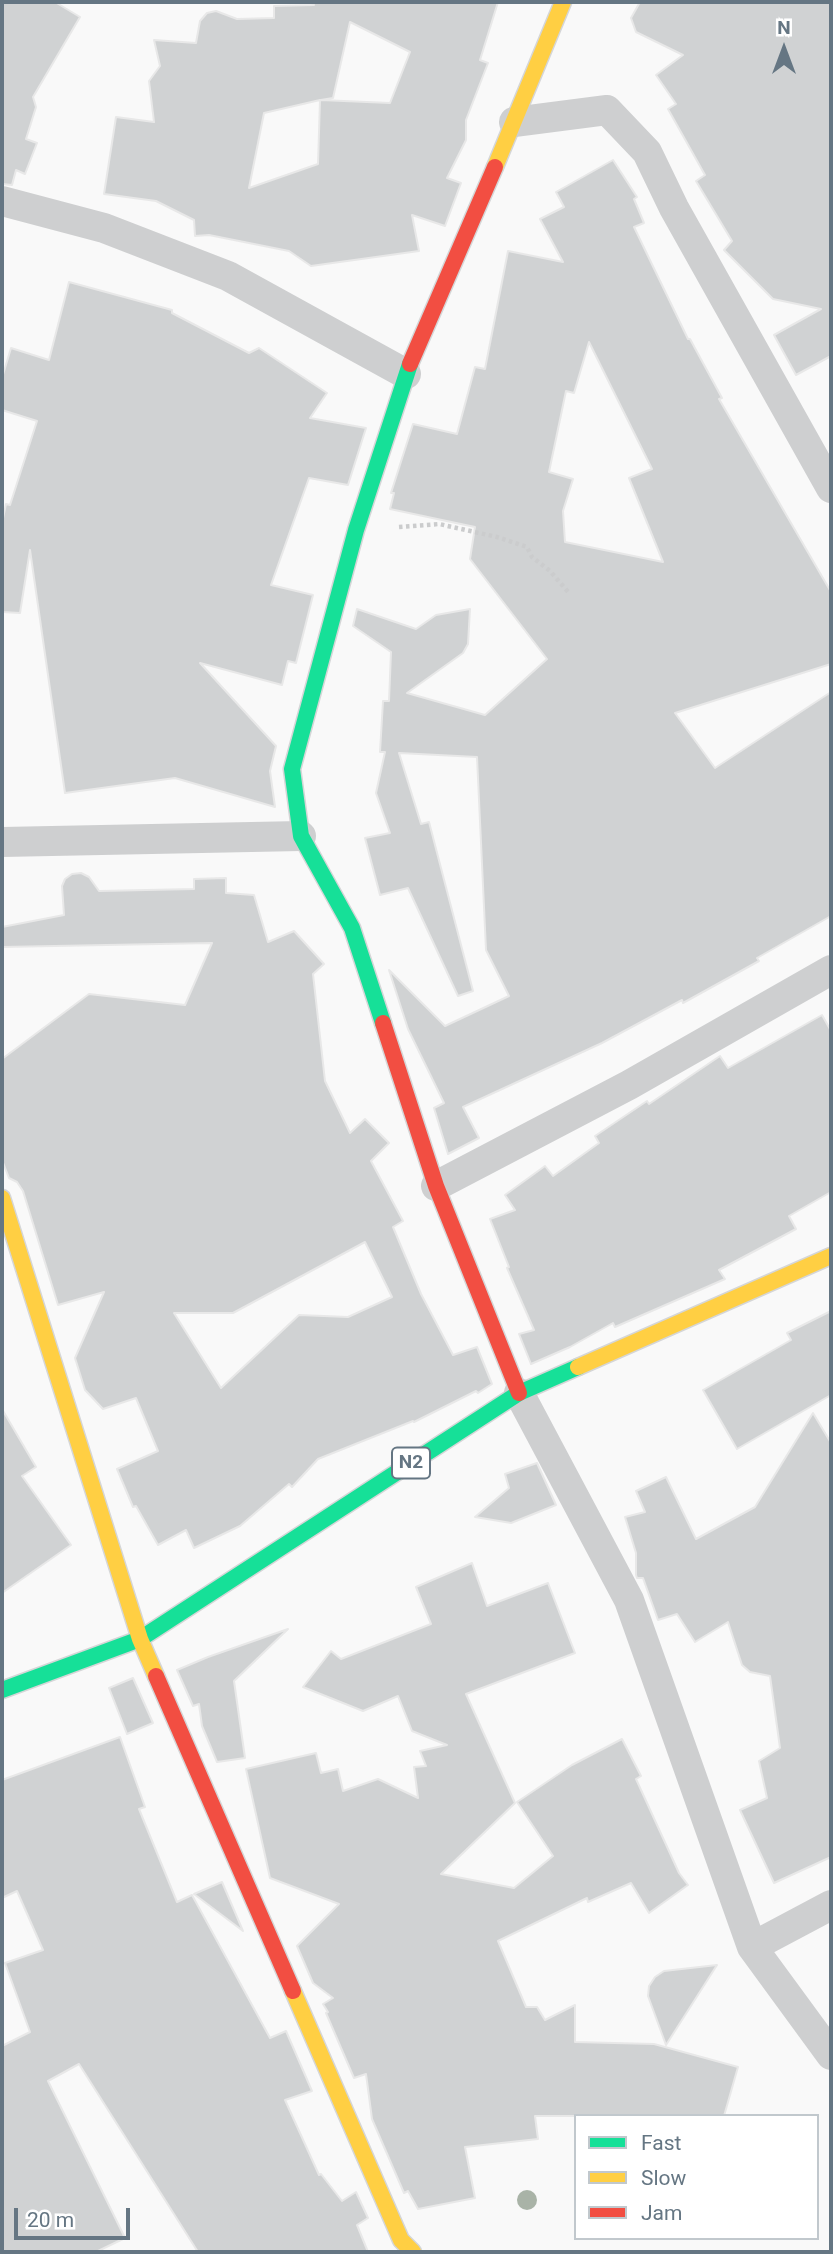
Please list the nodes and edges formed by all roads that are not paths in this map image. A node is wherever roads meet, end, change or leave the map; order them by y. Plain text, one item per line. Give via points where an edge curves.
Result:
1 (563, 2) edge
2 (514, 122) junction
3 (2, 201) edge
4 (406, 373) junction
5 (831, 488) edge
6 (300, 836) junction
7 (2, 842) edge
8 (831, 970) edge
9 (436, 1186) junction
10 (2, 1198) edge
11 (831, 1256) edge
12 (519, 1393) junction
13 (140, 1639) junction
14 (2, 1690) edge
15 (831, 1905) edge
16 (752, 1947) junction
17 (831, 2055) edge
18 (413, 2252) edge

1 - 2 main road
2 - 4 main road
2 - 5 street via 607,110 647,152
3 - 4 street via 104,228 228,276
4 - 6 main road via 356,530 292,769
6 - 7 street
6 - 9 main road via 352,928
8 - 9 street via 629,1085
9 - 12 main road
10 - 13 main road
11 - 12 main road, N2
12 - 13 main road, N2
12 - 16 street via 629,1600
13 - 14 main road, N2
13 - 18 main road via 401,2240
15 - 16 street
16 - 17 street

